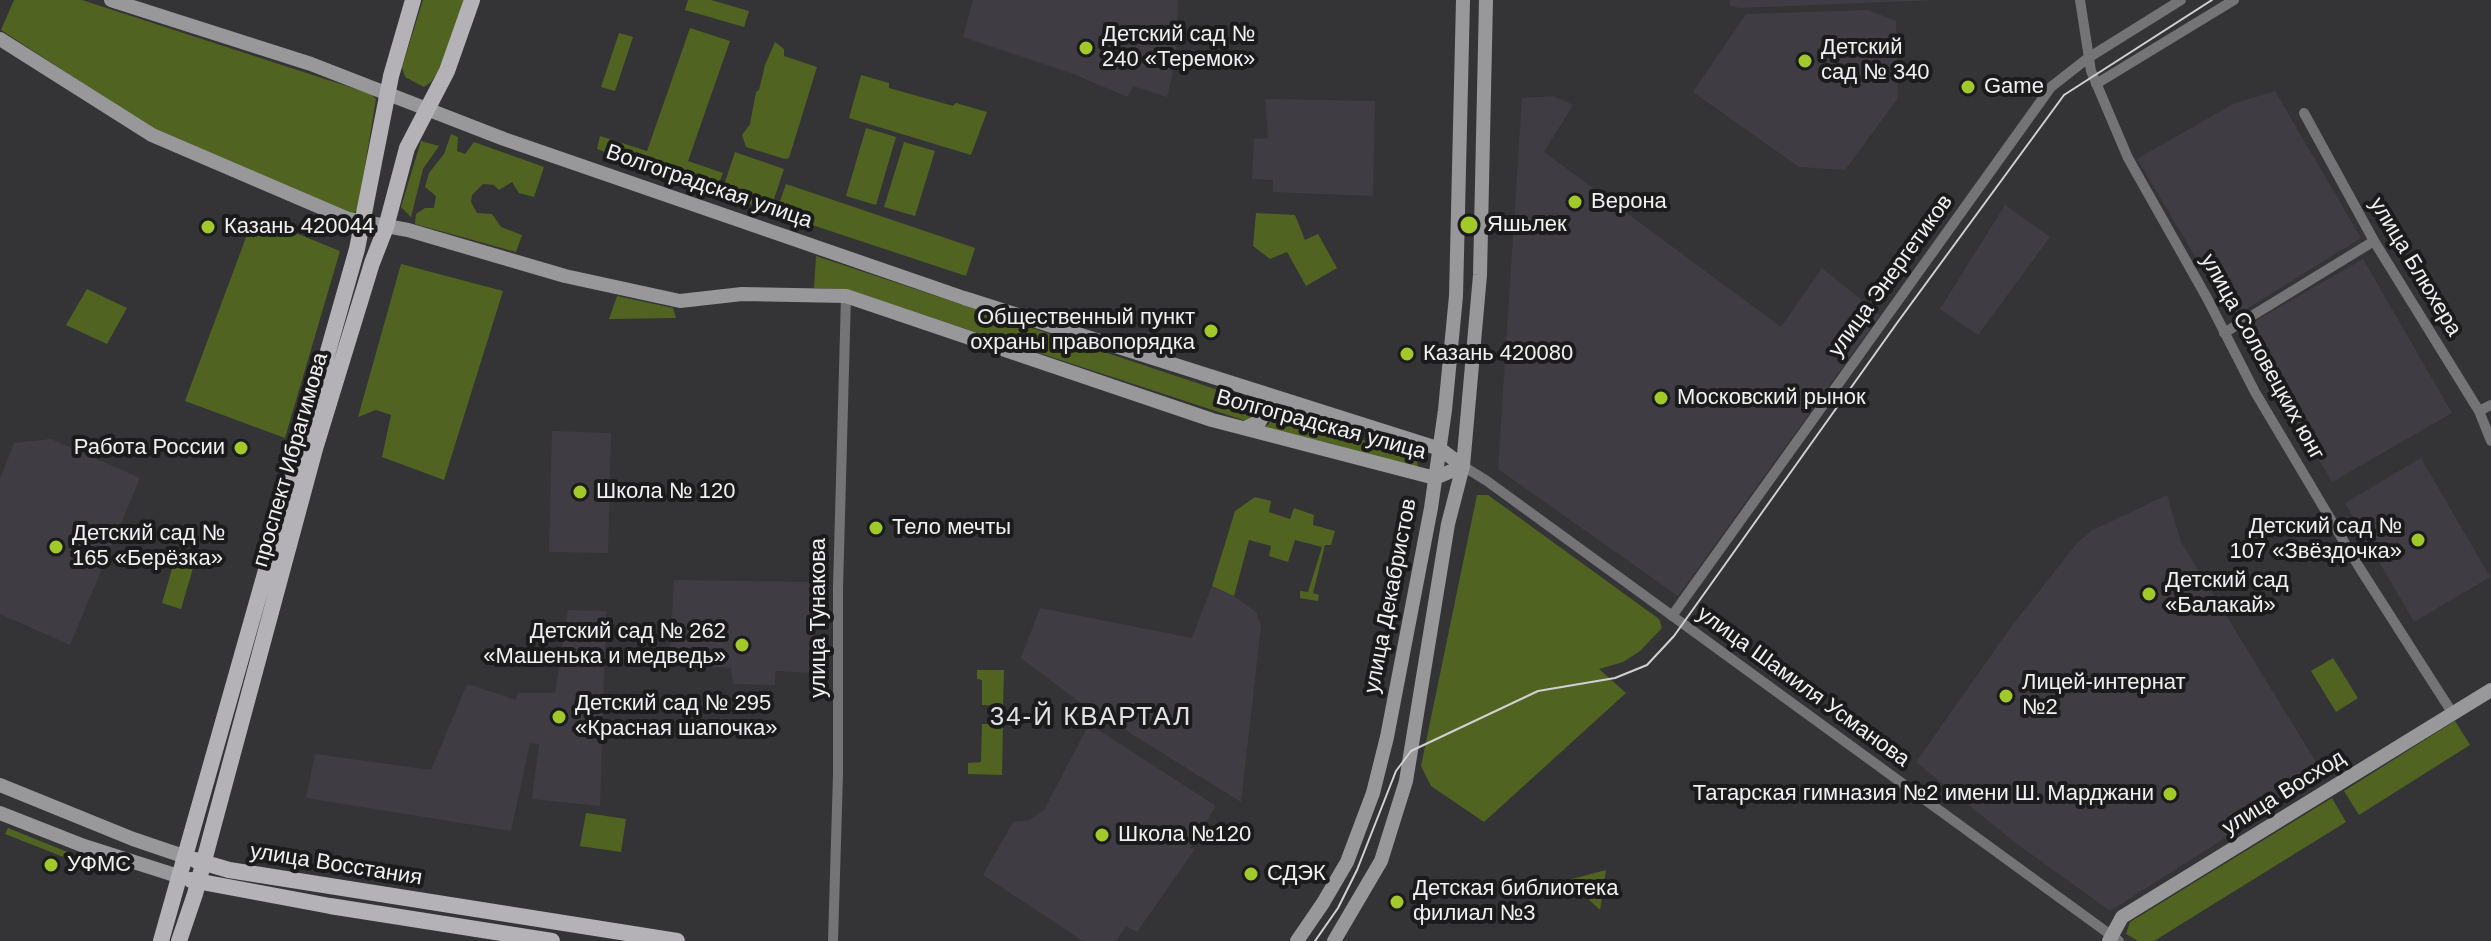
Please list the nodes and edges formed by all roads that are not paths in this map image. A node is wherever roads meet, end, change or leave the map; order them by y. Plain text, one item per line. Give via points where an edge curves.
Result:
1 (111, 0) edge
2 (413, 0) edge
3 (472, 0) edge
4 (1463, 0) edge
5 (1486, 0) edge
6 (2080, 0) edge
7 (2181, 0) edge
8 (2234, 0) edge
9 (0, 39) edge
10 (2088, 58) junction
11 (2096, 84) junction
12 (389, 93) junction
13 (427, 109) junction
14 (2304, 113) dead end
15 (362, 222) junction
16 (386, 227) junction
17 (2374, 241) junction
18 (846, 296) junction
19 (2224, 333) junction
20 (1264, 393) junction
21 (2491, 405) edge
22 (2479, 411) junction
23 (1247, 427) junction
24 (2491, 441) edge
25 (1440, 449) junction
26 (1463, 466) junction
27 (1435, 478) junction
28 (1672, 616) junction
29 (2491, 690) edge
30 (2453, 714) junction
31 (0, 785) edge
32 (0, 813) edge
33 (90, 822) junction
34 (84, 846) junction
35 (186, 857) junction
36 (203, 862) junction
37 (181, 877) junction
38 (198, 881) junction
39 (465, 934) edge
40 (2114, 939) edge
41 (161, 941) edge
42 (179, 941) edge
43 (552, 941) edge
44 (677, 941) edge
45 (833, 941) edge
46 (1297, 941) edge
47 (1334, 941) edge

1 - 12 main road, Волгоградская улица
2 - 12 main road, проспект Ибрагимова
3 - 13 main road, проспект Ибрагимова
4 - 25 main road, улица Декабристов via 1456,296
5 - 26 main road, улица Декабристов via 1480,275
6 - 10 street, улица Соловецких юнг
7 - 10 street, улица Энергетиков
8 - 11 street
9 - 15 main road, Волгоградская улица via 152,135
10 - 11 street, улица Соловецких юнг
10 - 28 street, улица Энергетиков via 2051,87
11 - 19 street, улица Соловецких юнг via 2128,158
12 - 13 main road, Волгоградская улица
12 - 15 main road, проспект Ибрагимова
13 - 16 main road, проспект Ибрагимова via 407,148
13 - 20 main road, Волгоградская улица via 964,298
14 - 17 street, улица Блюхера
15 - 16 main road, Волгоградская улица
15 - 35 main road, проспект Ибрагимова
16 - 18 main road, Волгоградская улица via 680,301 742,294
16 - 36 main road, проспект Ибрагимова via 317,443
17 - 19 street
17 - 22 street, улица Блюхера
18 - 23 main road, Волгоградская улица via 1188,412
18 - 45 street, улица Тунакова
19 - 30 street, улица Соловецких юнг via 2359,567
20 - 23 main road via 1260,421
20 - 25 main road, Волгоградская улица
21 - 22 street
22 - 24 street, улица Блюхера
23 - 27 main road, Волгоградская улица
25 - 26 main road, Волгоградская улица
25 - 27 main road, улица Декабристов
26 - 27 main road, Волгоградская улица
26 - 28 street, улица Шамиля Усманова
26 - 47 main road, улица Декабристов via 1448,524 1406,781 1381,861
27 - 46 main road, улица Декабристов via 1373,793 1347,862
28 - 40 street, улица Шамиля Усманова
29 - 30 main road, улица Восход
30 - 40 main road, улица Восход via 2122,917
31 - 33 main road, улица Восстания
32 - 34 main road, улица Восстания
33 - 34 main road via 98,826 99,837
33 - 35 main road, улица Восстания
34 - 37 main road, улица Восстания
35 - 36 main road, улица Восстания
35 - 37 main road, проспект Ибрагимова
36 - 38 main road, проспект Ибрагимова
36 - 44 main road, улица Восстания
37 - 38 main road, улица Восстания
37 - 41 main road, проспект Ибрагимова
38 - 39 main road, улица Восстания
38 - 42 main road, проспект Ибрагимова
39 - 43 main road, улица Восстания

